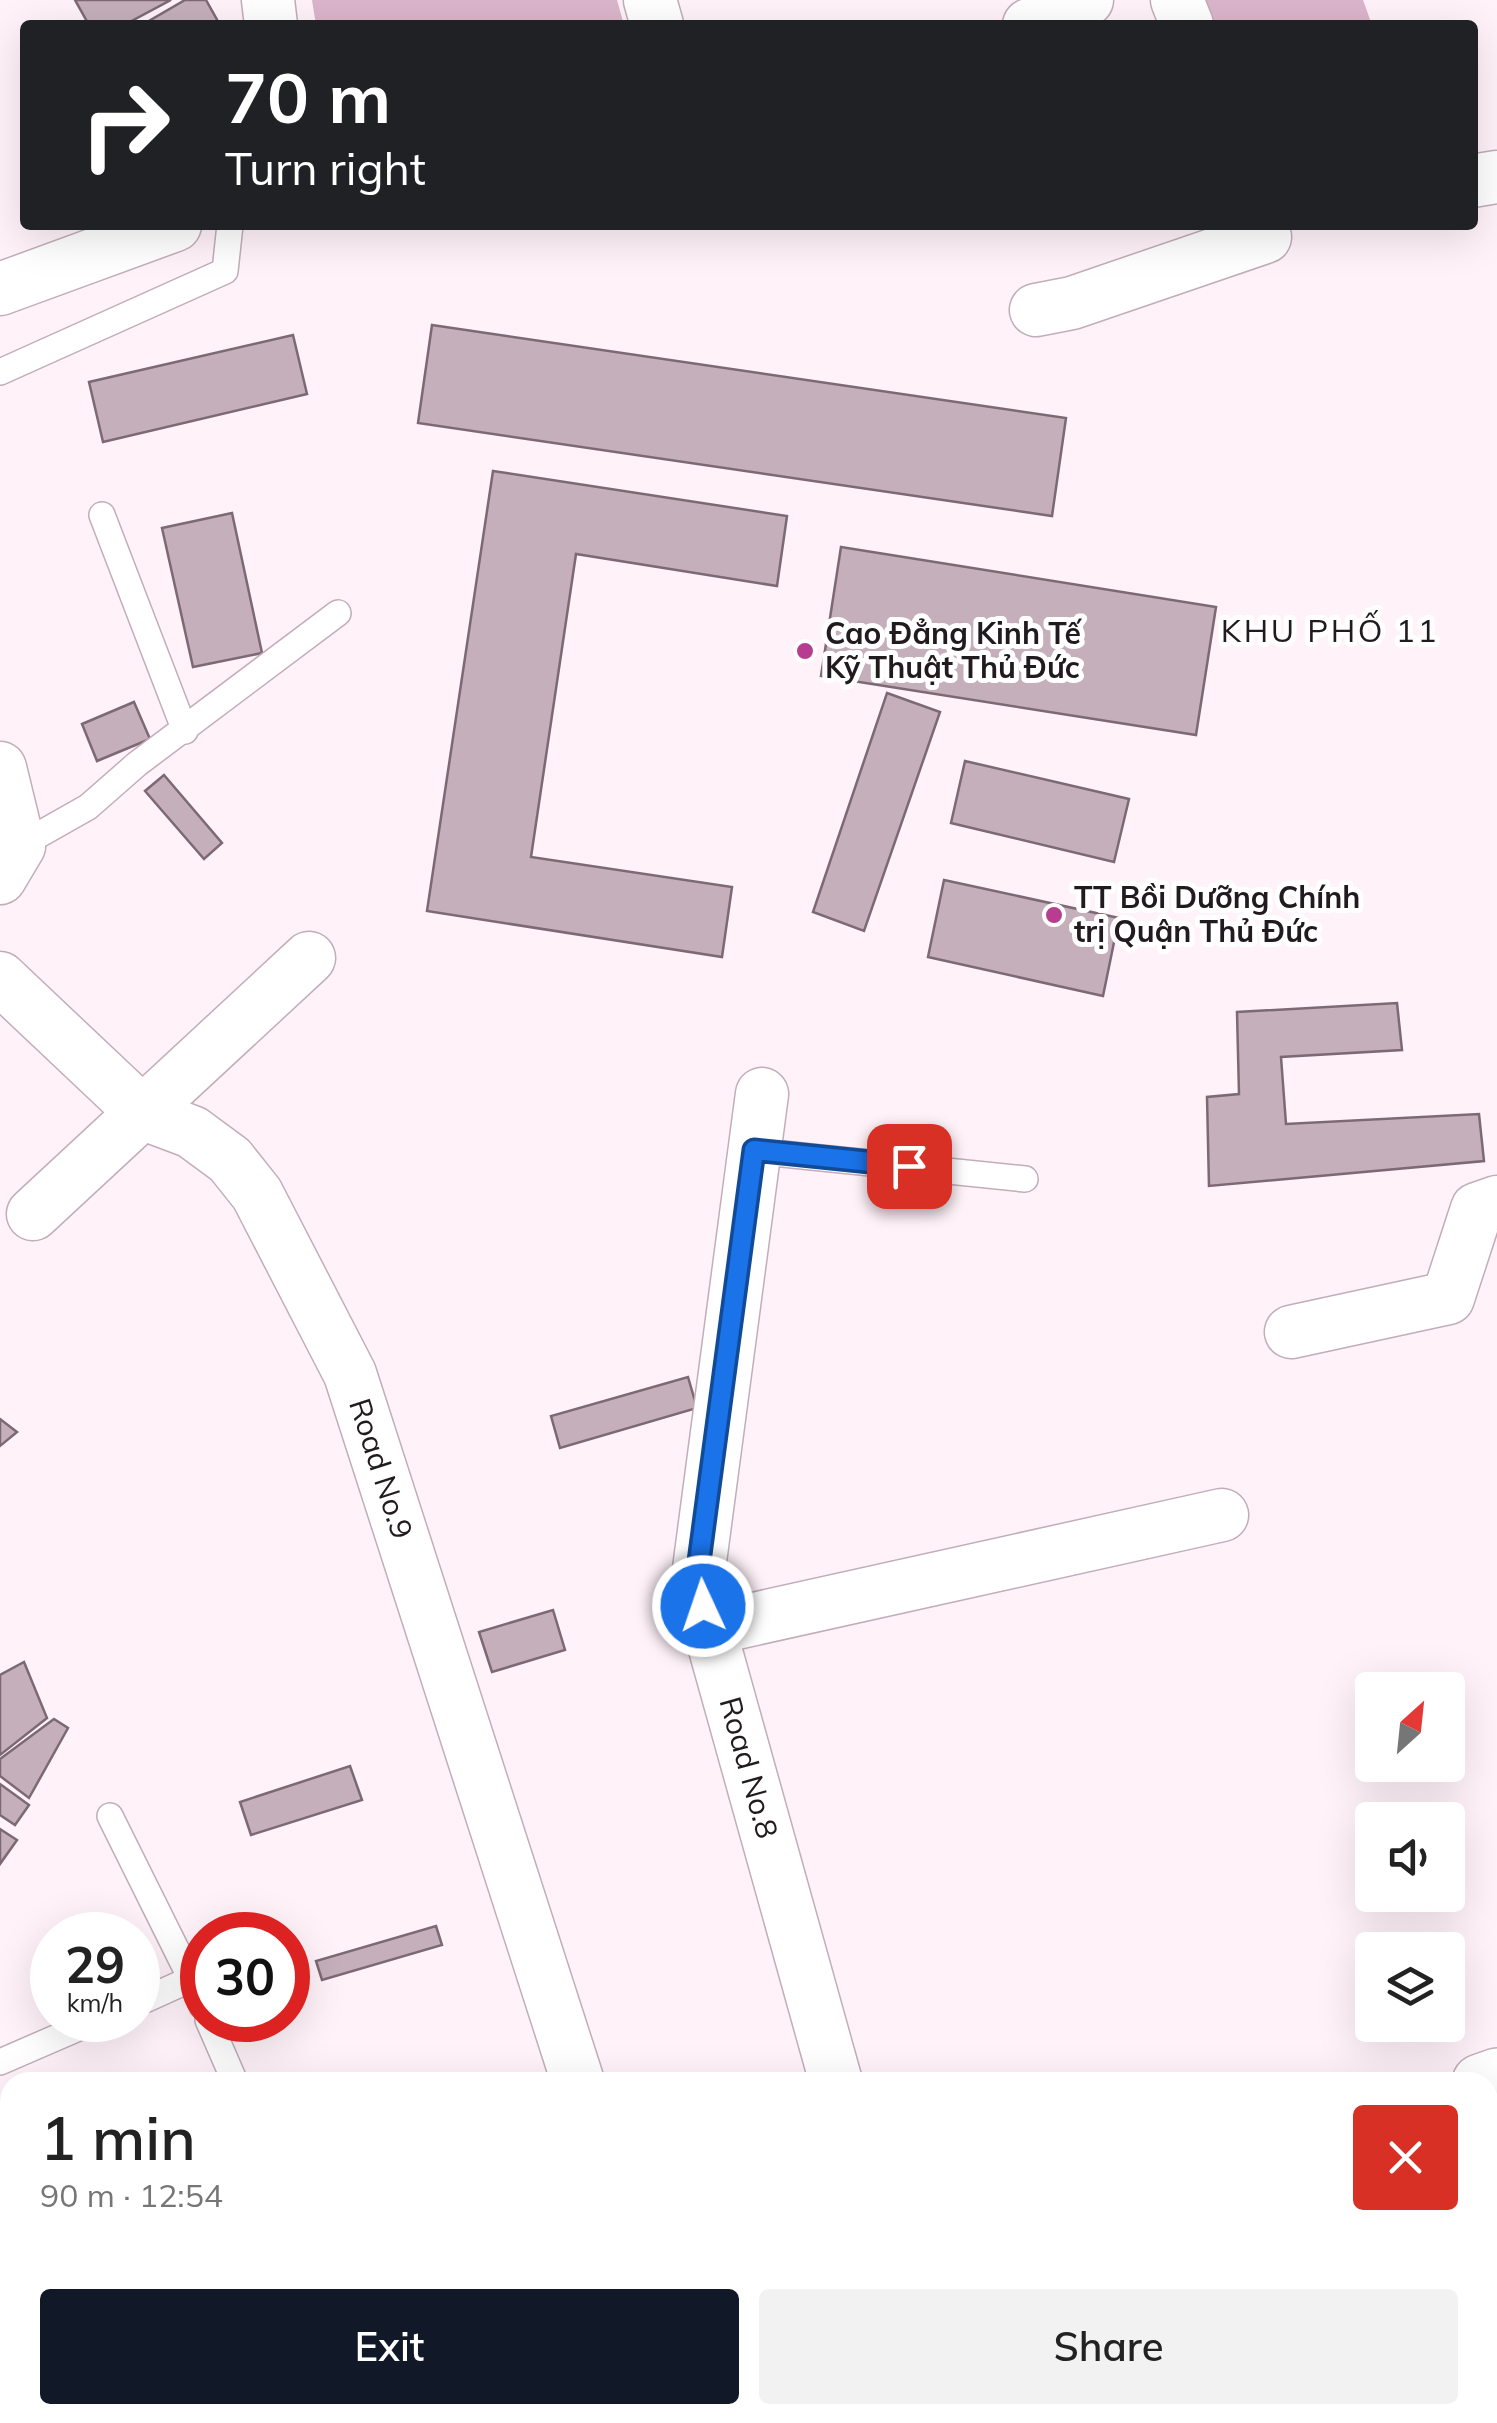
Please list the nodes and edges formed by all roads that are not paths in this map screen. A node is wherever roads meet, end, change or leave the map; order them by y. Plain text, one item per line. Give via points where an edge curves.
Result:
1 (1087, 0) edge
2 (1041, 20) edge
3 (162, 230) edge
4 (229, 230) edge
5 (1274, 230) edge
6 (0, 290) edge
7 (1036, 310) dead end
8 (0, 372) edge
9 (102, 515) dead end
10 (338, 614) dead end
11 (185, 732) junction
12 (0, 768) edge
13 (10, 862) edge
14 (309, 958) dead end
15 (0, 978) edge
16 (762, 1094) dead end
17 (144, 1114) junction
18 (754, 1150) junction
19 (1025, 1179) dead end
20 (1497, 1202) edge
21 (33, 1214) dead end
22 (1291, 1332) dead end
23 (1222, 1515) dead end
24 (709, 1629) junction
25 (110, 1816) dead end
26 (180, 1957) edge
27 (46, 2042) edge
28 (218, 2042) edge
29 (0, 2062) edge
30 (231, 2072) edge
31 (575, 2072) edge
32 (833, 2072) edge

1 - 2 street
3 - 6 street
4 - 8 lane via 225,271
5 - 7 street
9 - 11 lane
10 - 11 lane
11 - 13 lane
12 - 13 street
14 - 17 street
15 - 17 street, Road No.9
16 - 18 street, Road No.8
17 - 21 street
17 - 31 street, Road No.9 via 192,1132 230,1160 258,1194 350,1374
18 - 19 lane
18 - 24 street, Road No.8 via 696,1584
20 - 22 street via 1477,1208 1448,1298
23 - 24 street
24 - 32 street, Road No.8
25 - 26 lane
27 - 29 lane
28 - 30 lane

